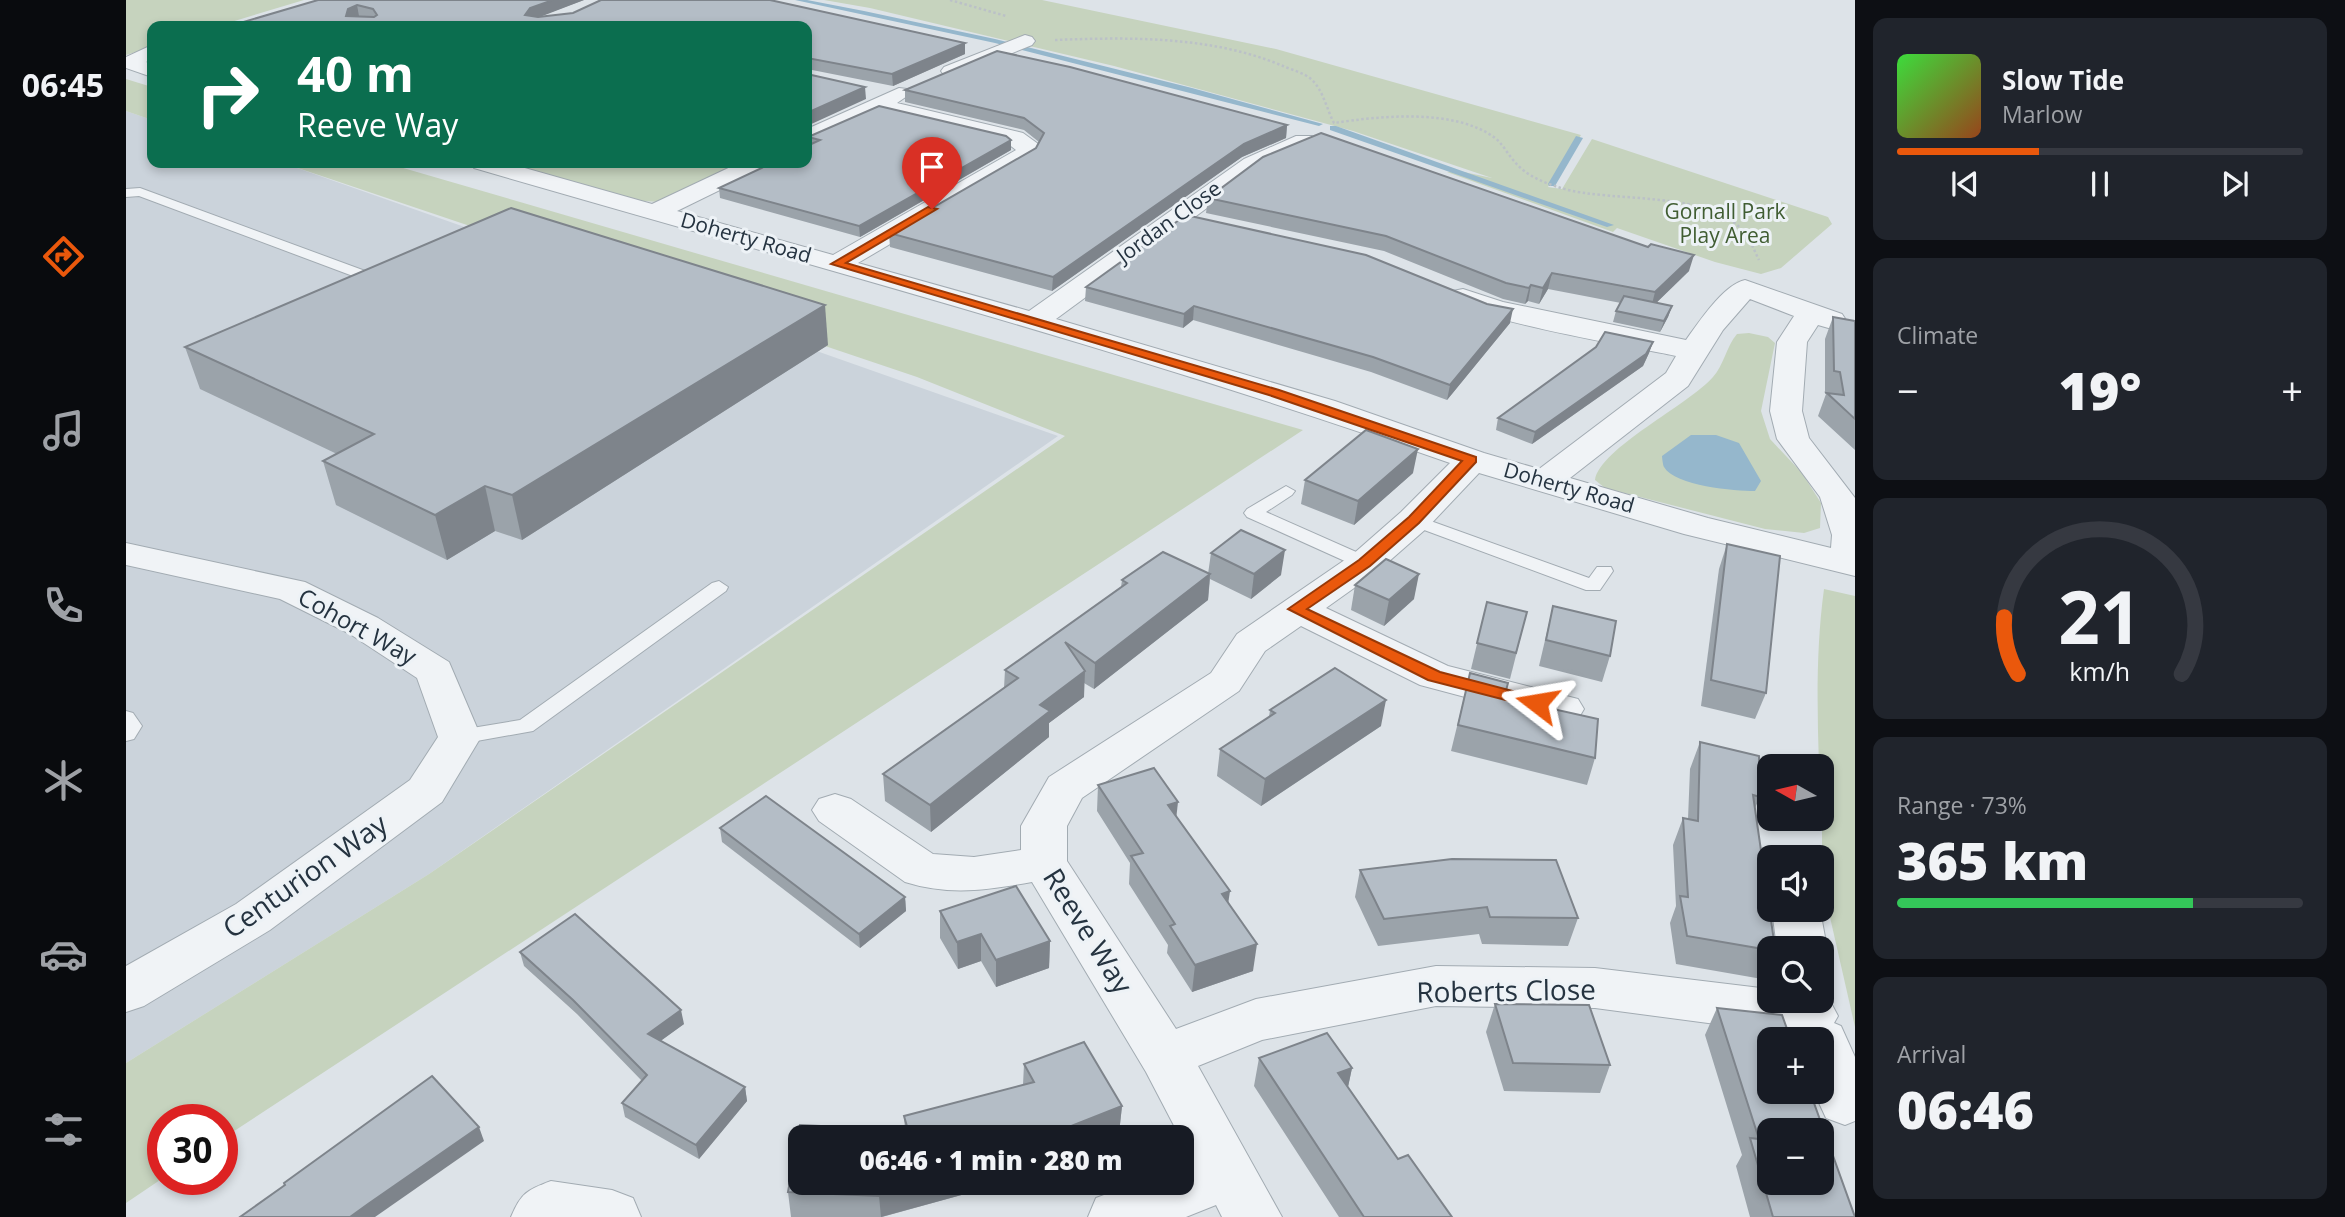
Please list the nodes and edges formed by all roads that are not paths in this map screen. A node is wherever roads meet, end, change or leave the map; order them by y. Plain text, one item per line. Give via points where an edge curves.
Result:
1 (970, 47) dead end
2 (147, 54) edge
3 (147, 69) edge
4 (857, 88) edge
5 (885, 100) junction
6 (812, 136) edge
7 (1314, 136) edge
8 (500, 168) edge
9 (747, 168) edge
10 (126, 193) edge
11 (656, 212) junction
12 (1176, 216) junction
13 (1216, 225) edge
14 (837, 264) junction
15 (387, 284) edge
16 (1435, 287) edge
17 (1811, 312) junction
18 (1033, 322) junction
19 (1845, 325) edge
20 (1694, 351) junction
21 (1472, 460) junction
22 (1545, 481) junction
23 (1286, 491) dead end
24 (1414, 520) junction
25 (126, 554) edge
26 (1365, 563) junction
27 (1852, 564) edge
28 (1604, 571) dead end
29 (719, 587) dead end
30 (1296, 609) junction
31 (1563, 709) edge
32 (126, 718) edge
33 (126, 734) edge
34 (460, 737) junction
35 (835, 810) dead end
36 (1044, 863) junction
37 (126, 991) edge
38 (1816, 1024) edge
39 (1165, 1056) junction
40 (1845, 1101) dead end
41 (1241, 1196) edge
42 (540, 1217) edge
43 (612, 1217) edge
44 (1117, 1217) edge

1 - 5 street via 1011,47
2 - 3 street via 131,62
4 - 5 street
5 - 6 street
5 - 14 street via 1029,146 1026,154
7 - 12 street, Jordan Close via 1252,163
8 - 11 street, Doherty Road
9 - 11 street
10 - 15 lane via 140,192
11 - 14 street, Doherty Road
12 - 13 street
12 - 18 street, Jordan Close
14 - 18 street, Doherty Road
16 - 20 street via 1495,309
17 - 19 street
17 - 20 street via 1745,288
17 - 27 street via 1792,342 1786,411 1793,439 1837,496 1850,535
18 - 21 street, Doherty Road via 1324,408
20 - 22 street via 1677,379
21 - 22 street, Doherty Road
21 - 24 street, Reeve Way
22 - 27 street, Doherty Road via 1697,526
23 - 26 lane via 1253,513
24 - 26 street, Reeve Way
24 - 28 lane via 1593,586
25 - 34 street, Cohort Way via 292,590 364,626 435,671
26 - 30 street, Reeve Way
29 - 34 lane via 526,726
30 - 31 street via 1434,676
30 - 36 street, Reeve Way via 1251,643 1225,682 1065,788 1044,826
32 - 33 lane via 131,726
34 - 37 street, Centurion Way via 426,791 253,917
35 - 36 street via 922,870 974,875
36 - 39 street, Reeve Way
38 - 39 street, Roberts Close via 1595,988 1436,986 1256,1020
38 - 40 street, Roberts Close
39 - 41 street, Reeve Way
41 - 44 street
42 - 43 street via 551,1208

